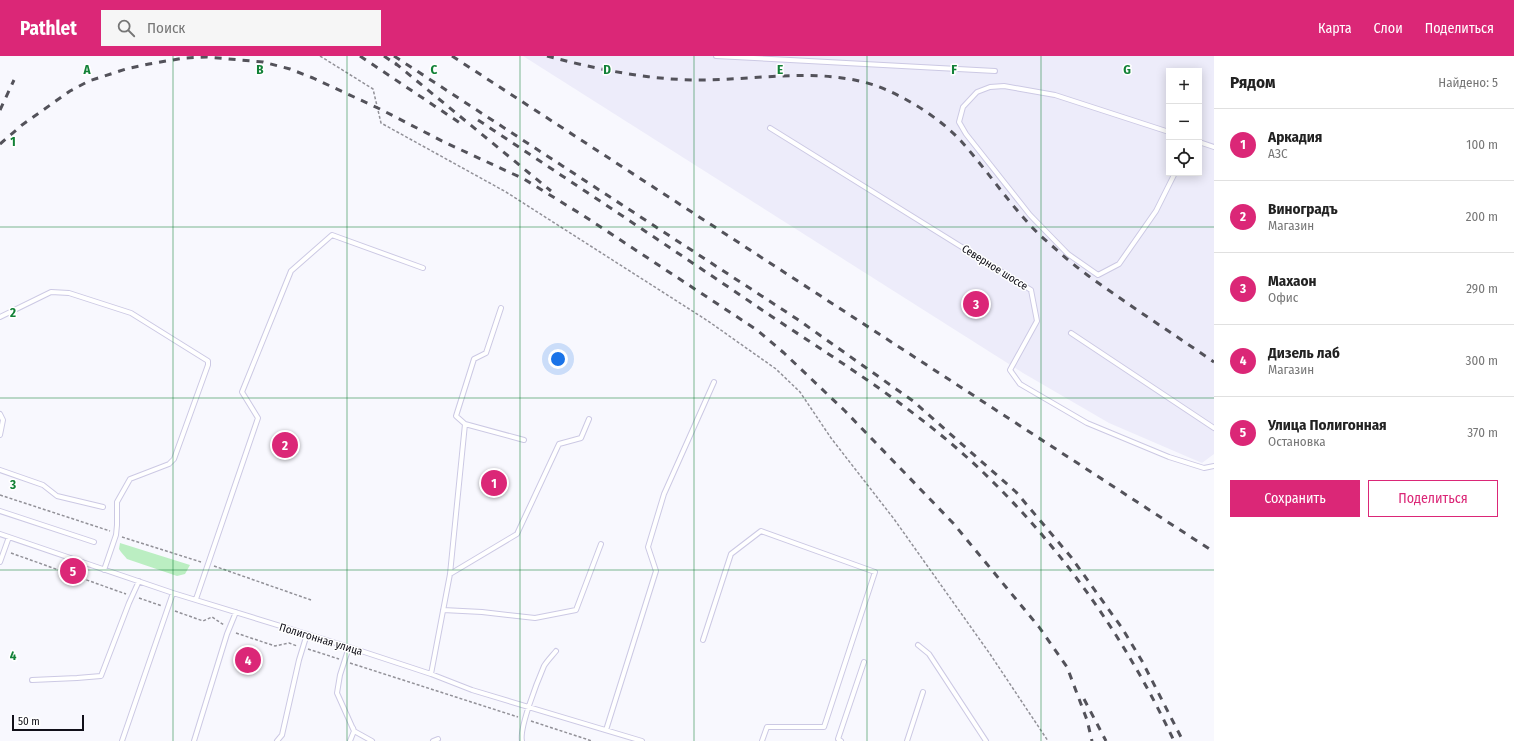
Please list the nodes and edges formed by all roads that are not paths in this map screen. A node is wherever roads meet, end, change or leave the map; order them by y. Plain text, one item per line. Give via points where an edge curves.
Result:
1 (716, 56) edge
2 (995, 71) dead end
3 (770, 128) dead end
4 (1166, 131) edge
5 (1202, 143) edge
6 (1214, 147) edge
7 (1174, 176) edge
8 (423, 268) dead end
9 (501, 308) dead end
10 (0, 317) edge
11 (1071, 333) dead end
12 (714, 382) dead end
13 (0, 414) edge
14 (589, 419) dead end
15 (465, 424) junction
16 (1214, 428) edge
17 (0, 434) edge
18 (524, 440) dead end
19 (1214, 466) edge
20 (0, 470) edge
21 (103, 507) dead end
22 (0, 511) edge
23 (0, 534) edge
24 (9, 537) junction
25 (94, 542) dead end
26 (601, 544) dead end
27 (0, 562) edge
28 (104, 570) junction
29 (450, 574) junction
30 (139, 581) junction
31 (174, 593) junction
32 (196, 600) junction
33 (443, 610) junction
34 (236, 612) junction
35 (307, 634) junction
36 (703, 640) dead end
37 (918, 645) dead end
38 (349, 647) junction
39 (556, 651) dead end
40 (864, 662) dead end
41 (431, 674) junction
42 (32, 680) dead end
43 (923, 692) dead end
44 (529, 707) junction
45 (606, 730) junction
46 (354, 731) junction
47 (438, 739) dead end
48 (122, 741) edge
49 (194, 741) edge
50 (277, 741) edge
51 (350, 741) edge
52 (372, 741) edge
53 (433, 741) edge
54 (522, 741) edge
55 (642, 741) edge
56 (762, 741) edge
57 (841, 741) edge
58 (907, 741) edge
59 (986, 741) edge

1 - 2 lane
3 - 19 lane, Северное шоссе via 1032,290 1037,321 1010,370 1020,384 1087,423 1169,457 1204,468
4 - 7 lane via 1055,95 1004,86 990,87 977,92 963,107 959,122 1030,215 1068,254 1098,275 1119,264 1156,211
5 - 6 lane
8 - 32 lane via 332,235 291,271 242,392 258,418
9 - 15 lane via 486,353 474,359 456,416
10 - 28 lane via 51,292 69,293 131,313 208,361 174,459 169,464 130,479 117,502 116,535
11 - 16 lane
12 - 45 lane via 664,494 648,547 656,571
13 - 17 lane via 3,420
14 - 29 lane via 581,438 559,444 516,534
15 - 18 lane
15 - 29 lane
20 - 21 lane via 43,485 56,496
22 - 25 lane
23 - 24 lane, Полигонная улица
24 - 27 lane
24 - 28 lane, Полигонная улица
26 - 33 lane via 576,610 536,618
28 - 30 lane, Полигонная улица
29 - 33 lane
30 - 31 lane, Полигонная улица
30 - 42 lane via 101,676
31 - 32 lane, Полигонная улица
31 - 48 lane
32 - 34 lane, Полигонная улица
33 - 41 lane
34 - 35 lane, Полигонная улица
34 - 49 lane
35 - 38 lane, Полигонная улица
35 - 50 lane via 282,735
36 - 56 lane via 731,554 761,530 875,572 824,727 767,727
37 - 59 lane via 929,654
38 - 41 lane, Полигонная улица
38 - 46 lane via 337,693
39 - 44 lane via 545,664
40 - 57 lane via 838,739
41 - 44 lane, Полигонная улица via 472,690
43 - 58 lane
44 - 45 lane, Полигонная улица
44 - 54 lane
45 - 55 lane, Полигонная улица
46 - 51 lane
46 - 52 lane
47 - 53 lane

